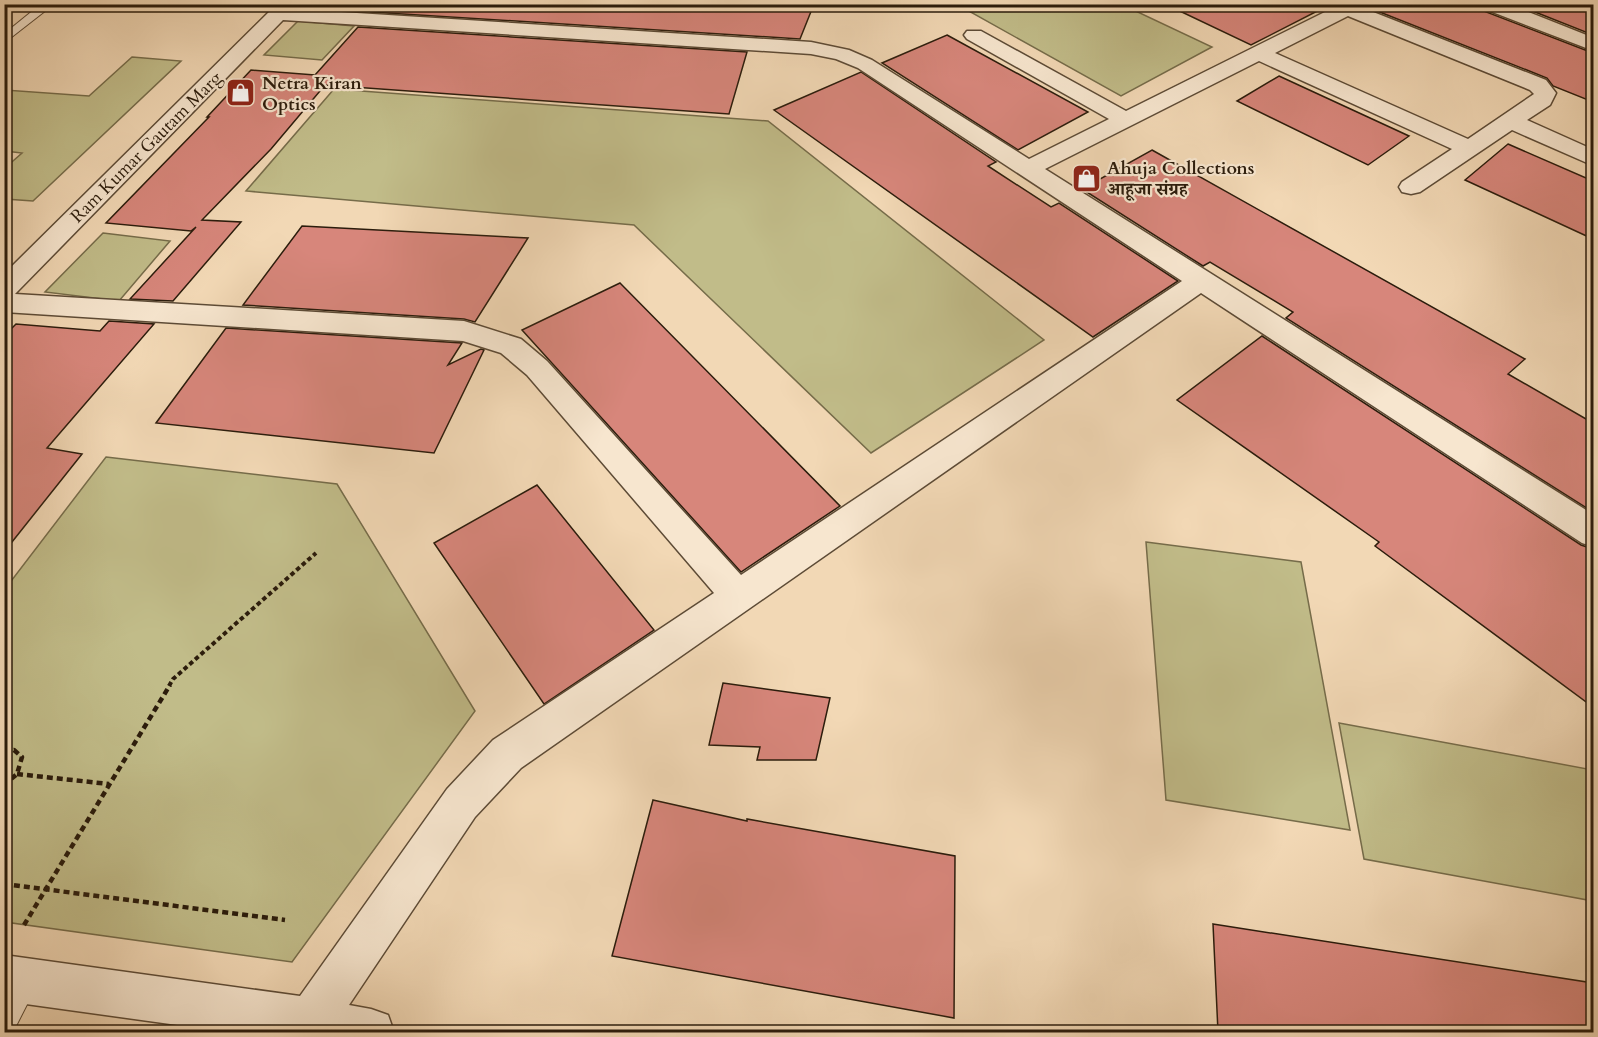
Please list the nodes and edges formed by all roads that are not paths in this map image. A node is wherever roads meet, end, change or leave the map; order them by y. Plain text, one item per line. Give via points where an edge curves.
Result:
1 (49, 4) edge
2 (1489, 4) edge
3 (284, 9) edge
4 (1337, 10) edge
5 (974, 35) dead end
6 (4, 40) edge
7 (1593, 45) edge
8 (1259, 53) junction
9 (1126, 120) junction
10 (1510, 121) junction
11 (1468, 148) junction
12 (1593, 159) edge
13 (1029, 168) junction
14 (1411, 187) dead end
15 (1202, 280) junction
16 (4, 290) edge
17 (4, 303) edge
18 (1593, 533) edge
19 (738, 596) junction
20 (15, 980) edge
21 (4, 1020) edge
22 (311, 1022) junction
23 (371, 1032) edge

1 - 6 lane
2 - 7 street
3 - 13 street via 811,48 842,54 865,64
3 - 16 street, Ram Kumar Gautam Marg
4 - 8 street
4 - 10 street via 1538,86 1545,93 1542,100
5 - 9 street
8 - 9 street
8 - 11 street
9 - 13 street
10 - 11 street
10 - 12 street
11 - 14 street
13 - 15 street
15 - 18 street
15 - 19 street
17 - 19 street via 464,331 511,346 537,368
19 - 22 street via 507,754 461,803
20 - 21 lane
20 - 22 street
22 - 23 street

